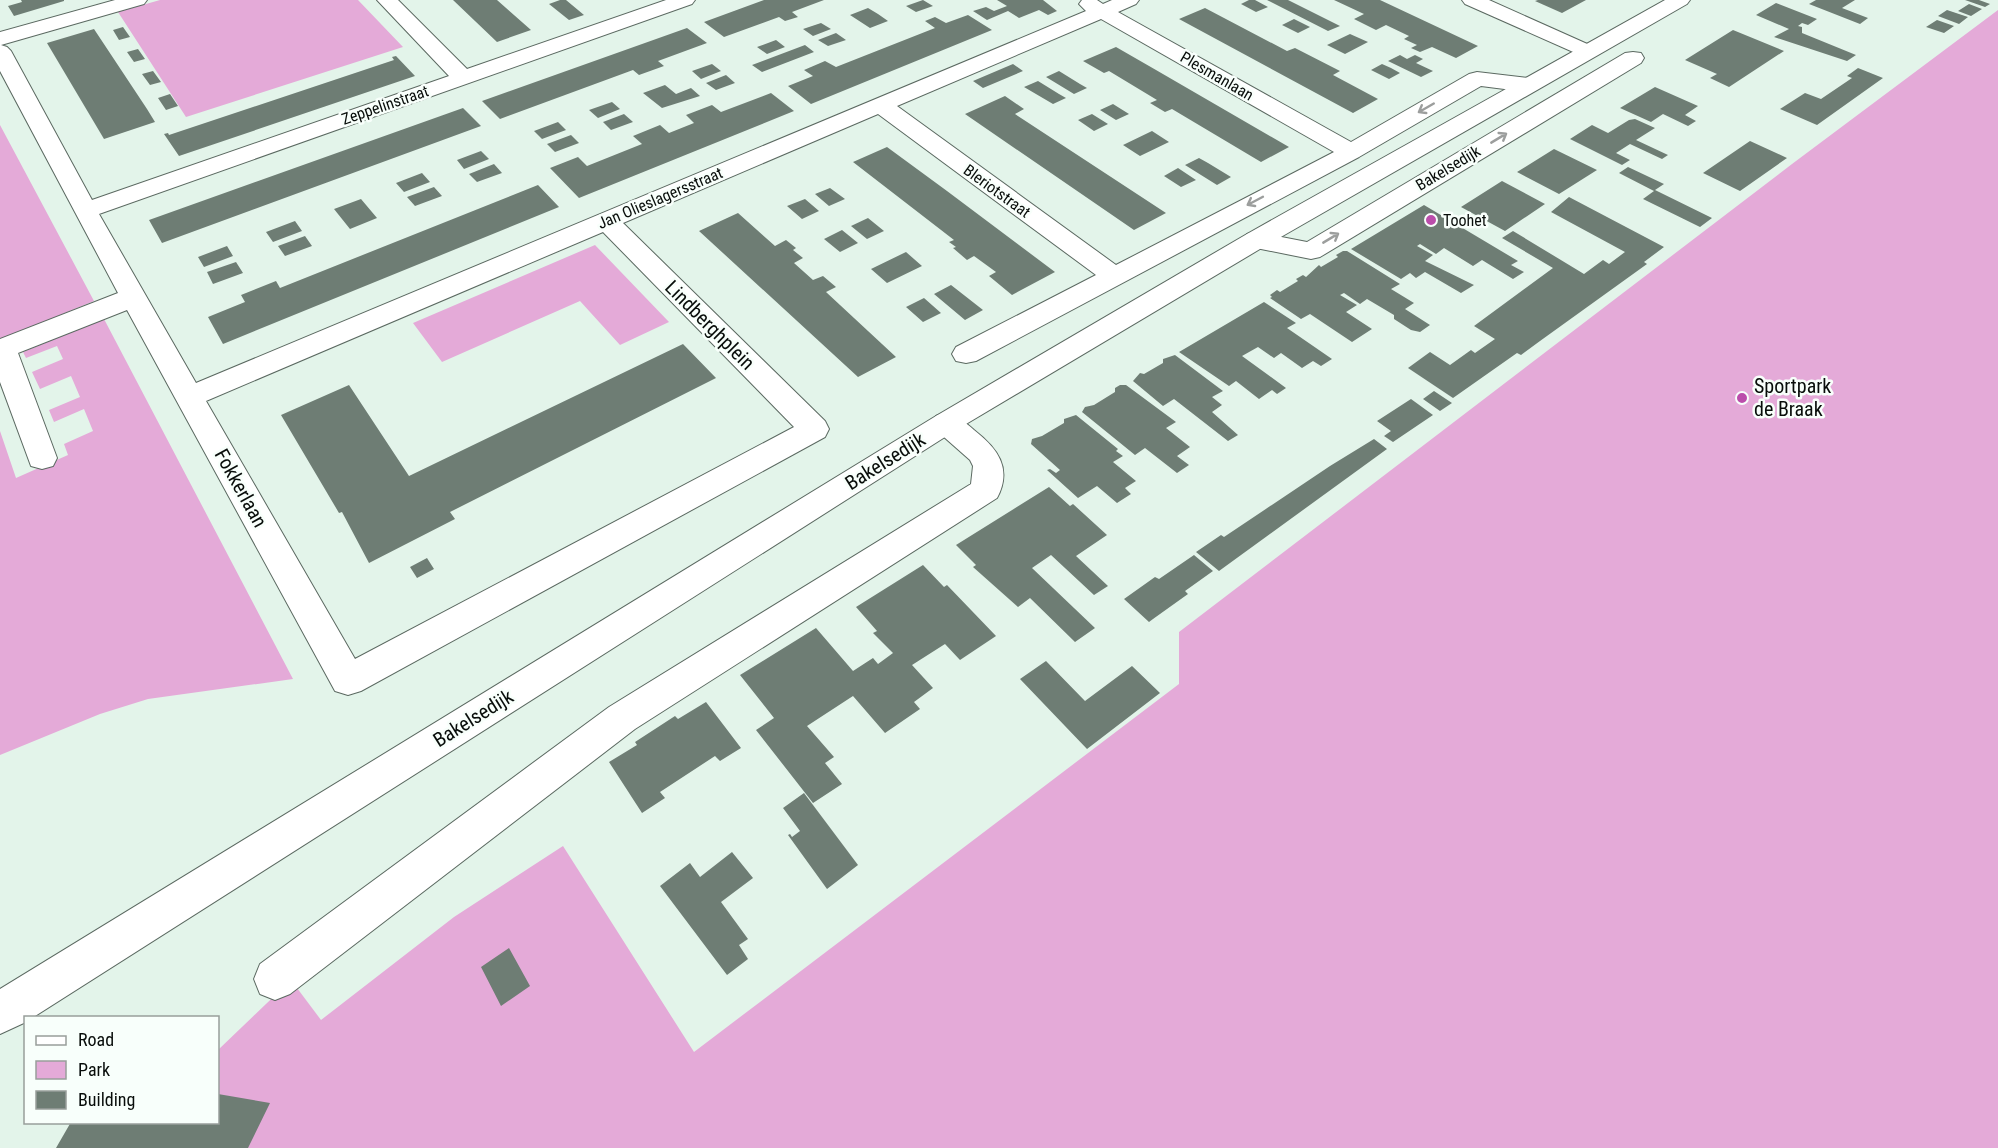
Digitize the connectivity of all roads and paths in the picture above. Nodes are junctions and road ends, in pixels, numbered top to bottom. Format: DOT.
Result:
graph roads {
  1 [pos="137,0"];
  2 [pos="387,0"];
  3 [pos="685,0"];
  4 [pos="1129,0"];
  5 [pos="1472,0"];
  6 [pos="1680,0"];
  7 [pos="1093,6"];
  8 [pos="0,39"];
  9 [pos="0,51"];
  10 [pos="1587,51"];
  11 [pos="1634,58"];
  12 [pos="463,77"];
  13 [pos="1528,85"];
  14 [pos="880,105"];
  15 [pos="1351,152"];
  16 [pos="1284,186"];
  17 [pos="85,211"];
  18 [pos="1306,212"];
  19 [pos="606,221"];
  20 [pos="1256,240"];
  21 [pos="1114,276"];
  22 [pos="134,297"];
  23 [pos="966,354"];
  24 [pos="190,396"];
  25 [pos="946,423"];
  26 [pos="42,458"];
  27 [pos="348,680"];
  28 [pos="275,980"];
  29 [pos="0,1012"];
  1 -- 8 [label="street"];
  2 -- 12 [label="street"];
  3 -- 12 [label="street, Zeppelinstraat"];
  4 -- 7 [label="street, Jan Olieslagersstraat"];
  5 -- 10 [label="street"];
  6 -- 10 [label="street, Bakelsedijk"];
  7 -- 14 [label="street, Jan Olieslagersstraat"];
  7 -- 15 [label="street, Plesmanlaan"];
  9 -- 17 [label="street, Fokkerlaan"];
  10 -- 13 [label="street, Bakelsedijk"];
  20 -- 11 [label="street, Bakelsedijk, one-way"];
  12 -- 17 [label="street, Zeppelinstraat"];
  13 -- 15 [label="street, one-way"];
  13 -- 18 [label="street, Bakelsedijk"];
  14 -- 19 [label="street, Jan Olieslagersstraat"];
  14 -- 21 [label="street, Bleriotstraat"];
  15 -- 16 [label="street"];
  16 -- 18 [label="street"];
  16 -- 21 [label="street, one-way"];
  17 -- 22 [label="street, Fokkerlaan"];
  18 -- 20 [label="street, Bakelsedijk"];
  19 -- 24 [label="street, Jan Olieslagersstraat"];
  19 -- 27 [label="street, Lindberghplein"];
  20 -- 25 [label="street, Bakelsedijk"];
  21 -- 23 [label="street"];
  22 -- 24 [label="street, Fokkerlaan"];
  22 -- 26 [label="street"];
  24 -- 27 [label="street, Fokkerlaan"];
  25 -- 28 [label="street, Bakelsedijk"];
  25 -- 29 [label="street, Bakelsedijk"];
}
